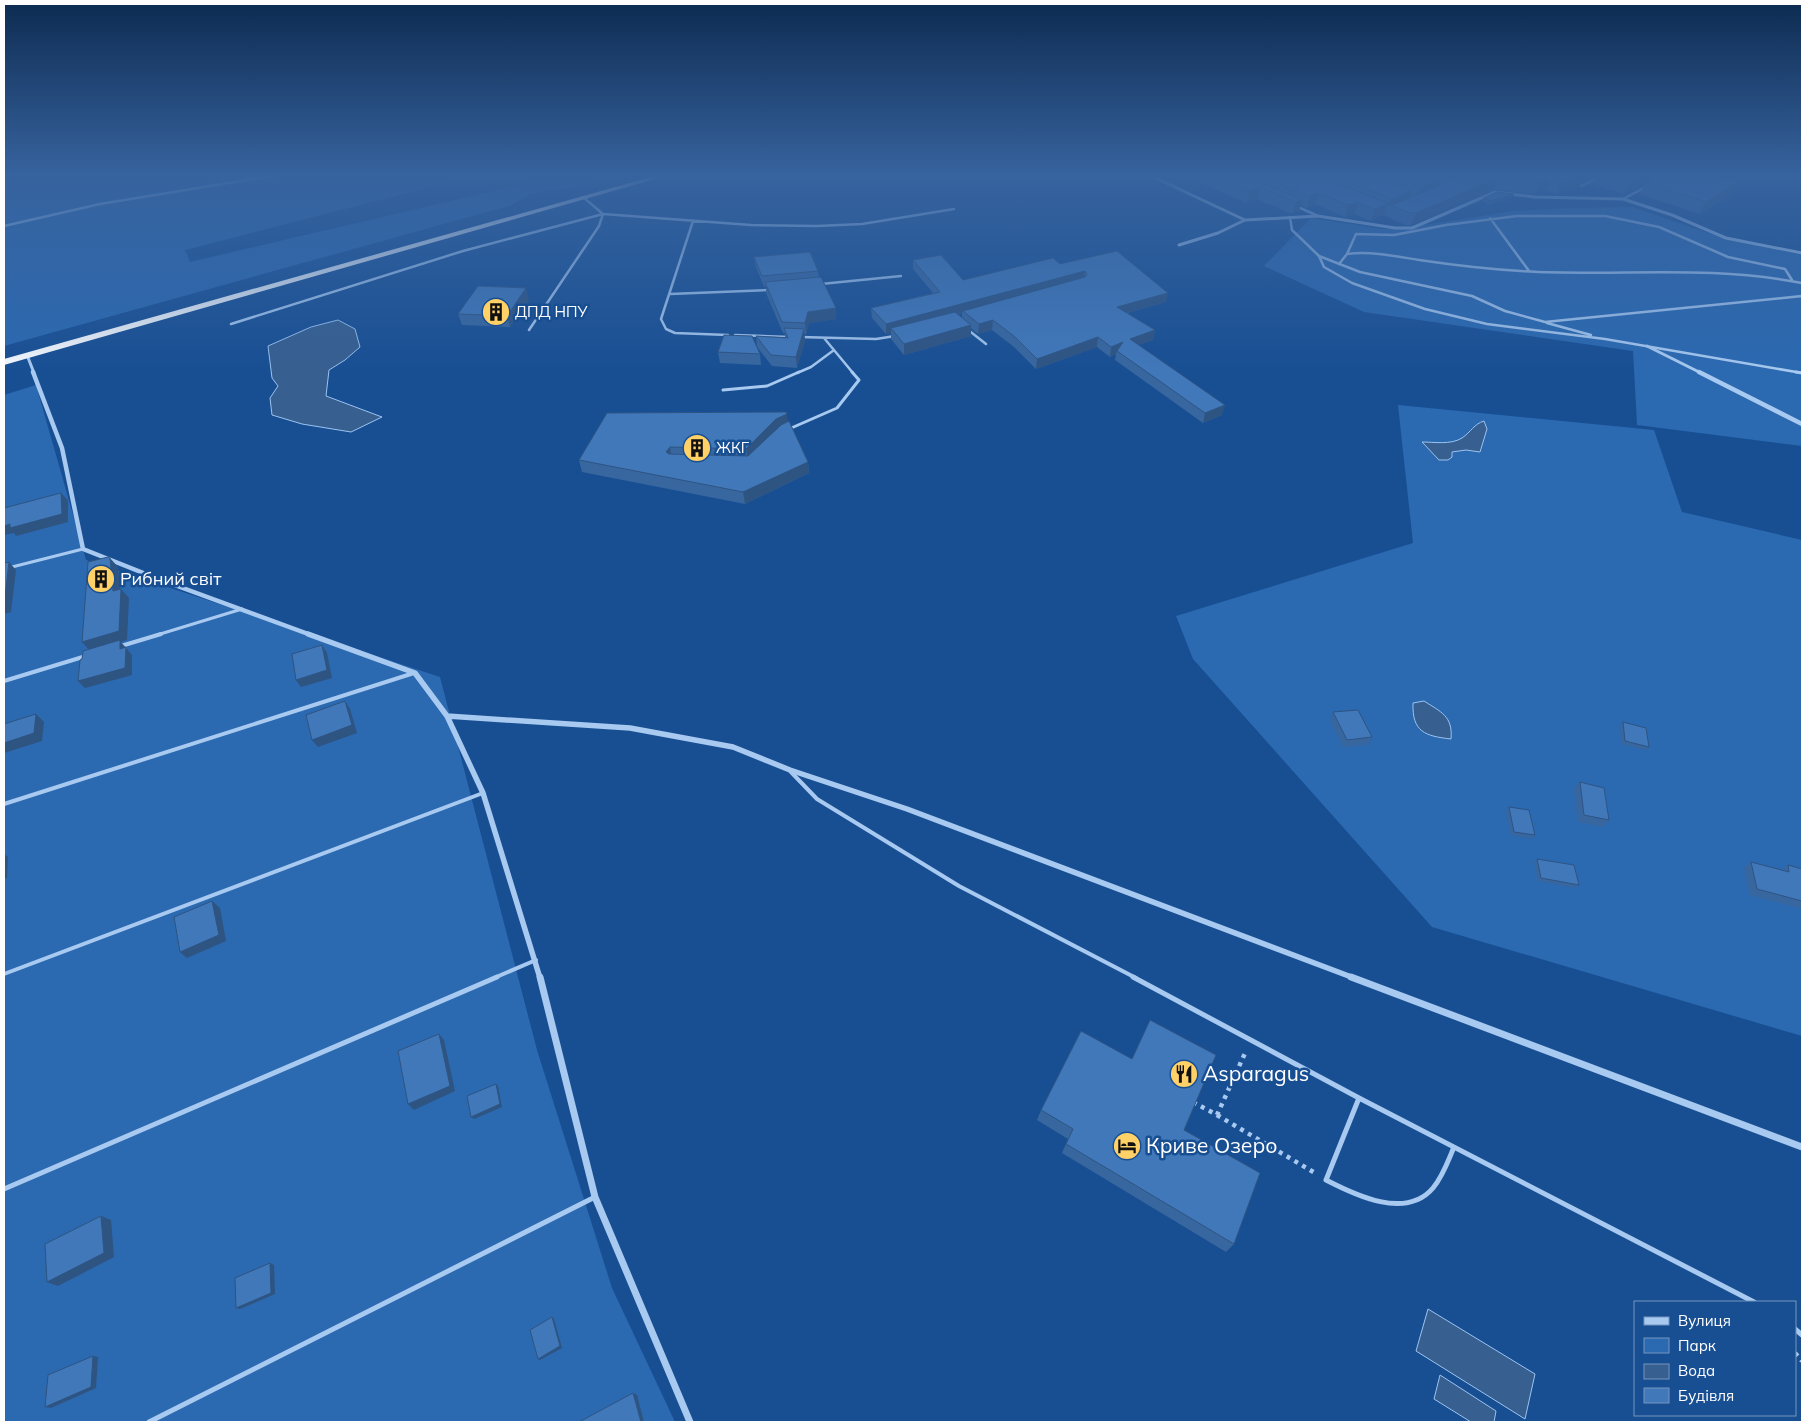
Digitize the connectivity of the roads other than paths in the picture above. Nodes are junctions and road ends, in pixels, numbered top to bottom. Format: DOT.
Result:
graph roads {
  1 [pos="436,240"];
  2 [pos="506,240"];
  3 [pos="590,240"];
  4 [pos="688,240"];
  5 [pos="1197,240"];
  6 [pos="1302,240"];
  7 [pos="1354,240"];
  8 [pos="1506,240"];
  9 [pos="1688,240"];
  10 [pos="1734,240"];
  11 [pos="1179,245"];
  12 [pos="1802,253"];
  13 [pos="1347,254"];
  14 [pos="1319,256"];
  15 [pos="1339,264"];
  16 [pos="1530,272"];
  17 [pos="901,276"];
  18 [pos="1792,280"];
  19 [pos="1802,282"];
  20 [pos="818,285"];
  21 [pos="772,289"];
  22 [pos="670,294"];
  23 [pos="1802,296"];
  24 [pos="1545,322"];
  25 [pos="230,324"];
  26 [pos="963,326"];
  27 [pos="529,330"];
  28 [pos="902,334"];
  29 [pos="824,338"];
  30 [pos="1605,339"];
  31 [pos="986,344"];
  32 [pos="1646,346"];
  33 [pos="834,350"];
  34 [pos="27,355"];
  35 [pos="4,362"];
  36 [pos="1802,373"];
  37 [pos="724,390"];
  38 [pos="1802,424"];
  39 [pos="788,430"];
  40 [pos="83,549"];
  41 [pos="4,569"];
  42 [pos="244,609"];
  43 [pos="114,648"];
  44 [pos="87,656"];
  45 [pos="415,673"];
  46 [pos="4,681"];
  47 [pos="447,716"];
  48 [pos="790,770"];
  49 [pos="483,793"];
  50 [pos="4,804"];
  51 [pos="536,960"];
  52 [pos="4,974"];
  53 [pos="1359,1098"];
  54 [pos="1802,1147"];
  55 [pos="1454,1148"];
  56 [pos="4,1189"];
  57 [pos="595,1197"];
  58 [pos="1752,1301"];
  59 [pos="149,1422"];
  60 [pos="690,1422"];
  1 -- 34 [label="highway"];
  2 -- 25 [label="lane"];
  3 -- 27 [label="lane"];
  4 -- 22 [label="lane"];
  5 -- 11 [label="street"];
  6 -- 14 [label="lane"];
  7 -- 13 [label="lane"];
  8 -- 16 [label="lane"];
  9 -- 18 [label="lane"];
  10 -- 12 [label="street"];
  13 -- 15 [label="lane"];
  13 -- 16 [label="lane"];
  14 -- 15 [label="lane"];
  14 -- 30 [label="lane"];
  15 -- 24 [label="lane"];
  16 -- 18 [label="lane"];
  17 -- 20 [label="lane"];
  18 -- 19 [label="lane"];
  21 -- 22 [label="lane"];
  22 -- 29 [label="lane"];
  23 -- 24 [label="lane"];
  24 -- 30 [label="lane"];
  26 -- 31 [label="lane"];
  28 -- 29 [label="lane"];
  29 -- 33 [label="lane"];
  30 -- 32 [label="lane"];
  32 -- 36 [label="lane"];
  32 -- 38 [label="street"];
  33 -- 37 [label="lane"];
  33 -- 39 [label="lane"];
  34 -- 35 [label="highway"];
  34 -- 40 [label="street"];
  40 -- 41 [label="lane"];
  40 -- 42 [label="street"];
  42 -- 43 [label="lane"];
  42 -- 45 [label="street"];
  44 -- 46 [label="lane"];
  45 -- 47 [label="street"];
  45 -- 50 [label="lane"];
  47 -- 48 [label="street"];
  47 -- 49 [label="street"];
  48 -- 53 [label="lane"];
  48 -- 54 [label="street"];
  49 -- 51 [label="street"];
  49 -- 52 [label="lane"];
  51 -- 56 [label="lane"];
  51 -- 57 [label="street"];
  53 -- 55 [label="lane"];
  53 -- 55 [label="lane"];
  55 -- 58 [label="lane"];
  57 -- 59 [label="lane"];
  57 -- 60 [label="street"];
}
